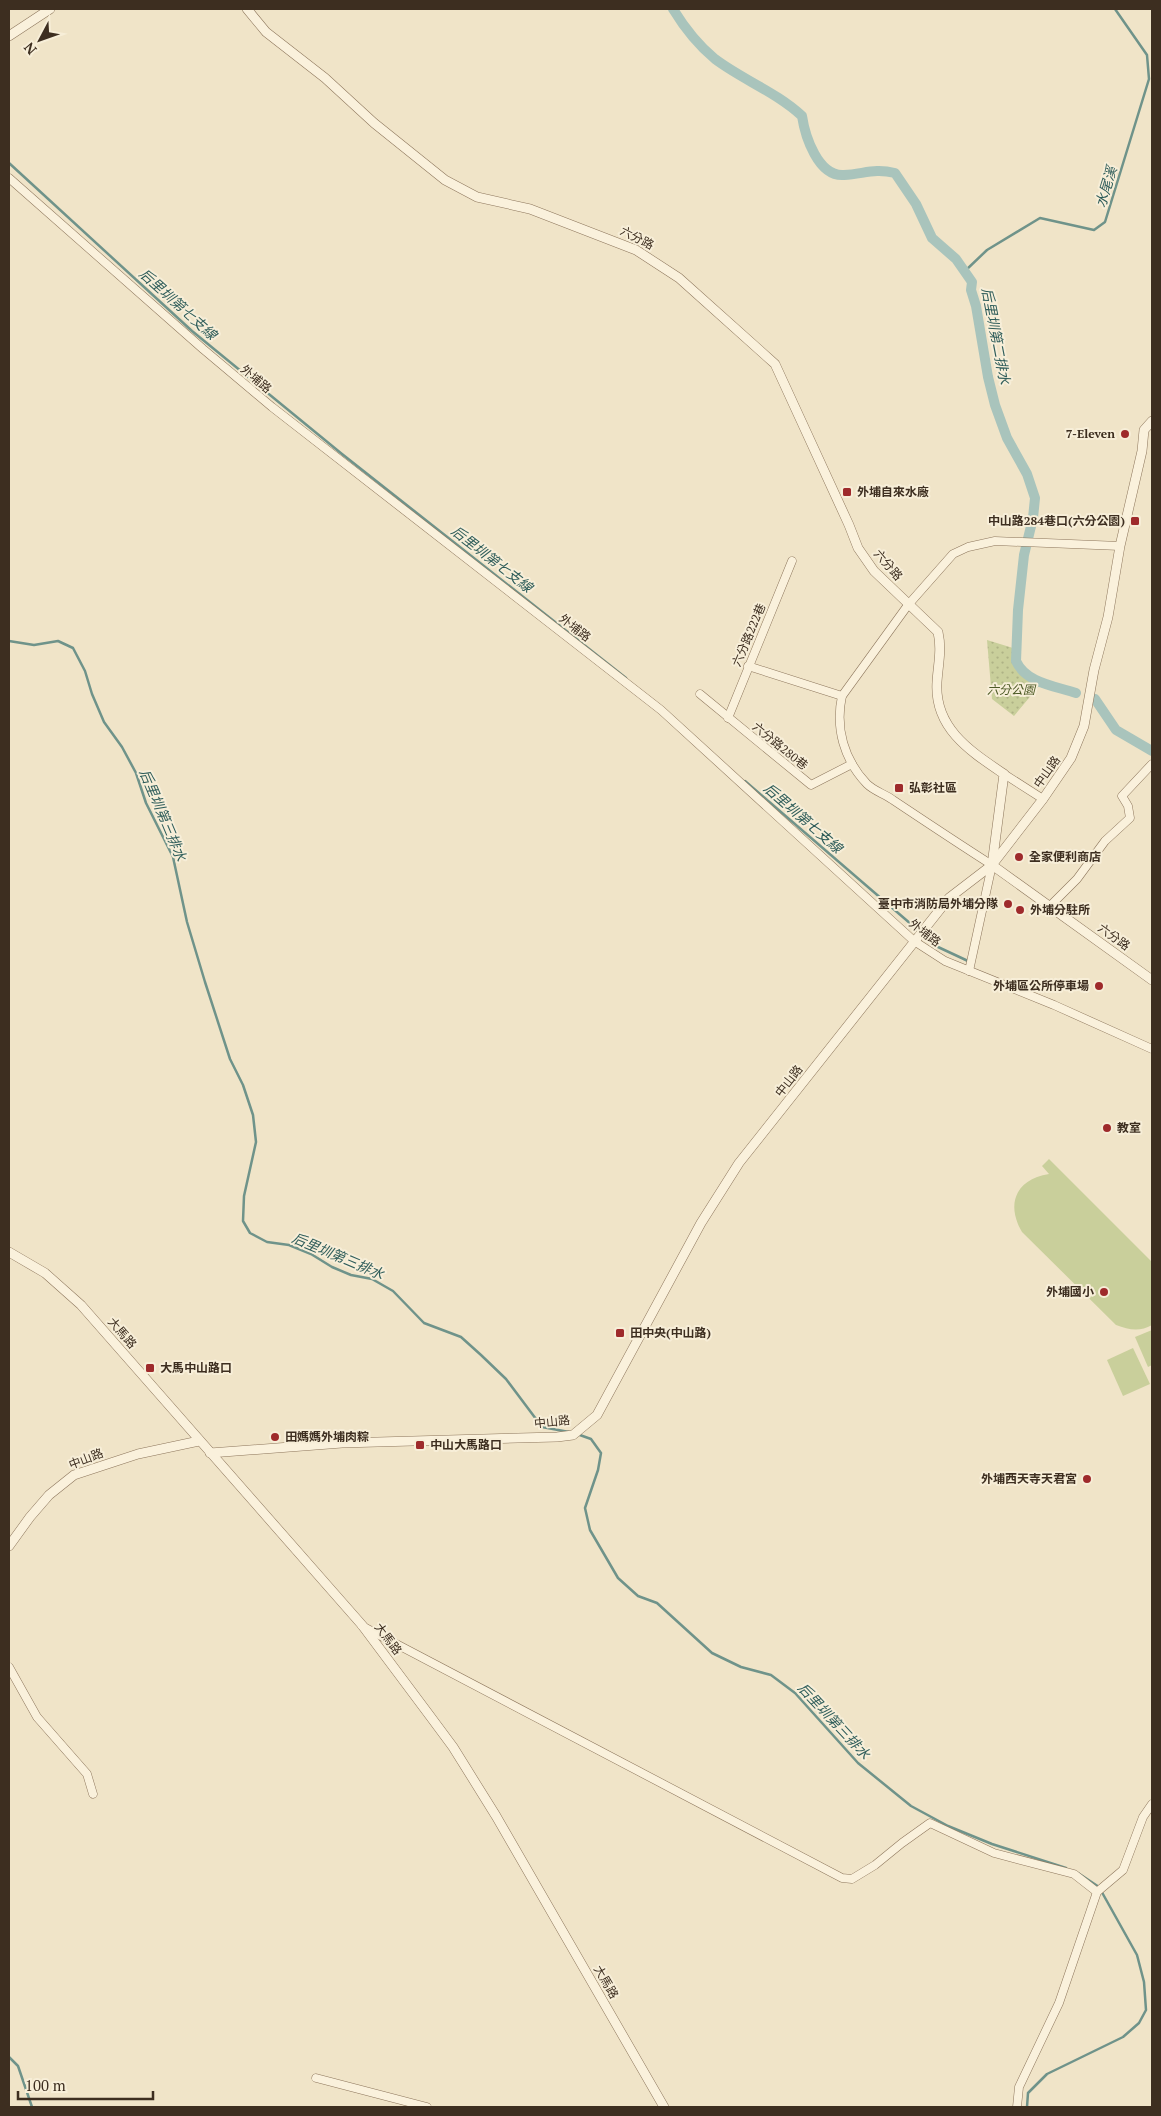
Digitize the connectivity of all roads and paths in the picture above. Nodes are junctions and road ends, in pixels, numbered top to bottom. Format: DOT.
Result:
graph roads {
  1 [pos="50,9"];
  2 [pos="247,9"];
  3 [pos="9,36"];
  4 [pos="9,178"];
  5 [pos="1152,421"];
  6 [pos="1120,546"];
  7 [pos="792,561"];
  8 [pos="908,604"];
  9 [pos="748,666"];
  10 [pos="700,694"];
  11 [pos="842,696"];
  12 [pos="728,718"];
  13 [pos="852,764"];
  14 [pos="1152,764"];
  15 [pos="1004,774"];
  16 [pos="1043,799"];
  17 [pos="992,865"];
  18 [pos="1050,906"];
  19 [pos="914,941"];
  20 [pos="969,971"];
  21 [pos="1152,980"];
  22 [pos="1152,1049"];
  23 [pos="9,1252"];
  24 [pos="199,1441"];
  25 [pos="210,1453"];
  26 [pos="9,1546"];
  27 [pos="362,1626"];
  28 [pos="9,1667"];
  29 [pos="93,1794"];
  30 [pos="1152,1804"];
  31 [pos="1096,1892"];
  32 [pos="316,2078"];
  33 [pos="427,2107"];
  34 [pos="664,2107"];
  35 [pos="1018,2107"];
  1 -- 3 [label="street"];
  2 -- 8 [label="street, 六分路"];
  4 -- 19 [label="street, 外埔路"];
  5 -- 6 [label="street, 中山路"];
  6 -- 8 [label="street"];
  6 -- 16 [label="street, 中山路"];
  7 -- 9 [label="street, 六分路222巷"];
  8 -- 11 [label="street"];
  8 -- 15 [label="street, 六分路"];
  9 -- 11 [label="street"];
  9 -- 12 [label="street, 六分路222巷"];
  10 -- 12 [label="street, 六分路280巷"];
  11 -- 13 [label="street"];
  12 -- 13 [label="street, 六分路280巷"];
  13 -- 17 [label="street"];
  14 -- 18 [label="street"];
  15 -- 16 [label="street"];
  15 -- 17 [label="street"];
  16 -- 17 [label="street, 中山路"];
  17 -- 18 [label="street, 六分路"];
  17 -- 19 [label="street, 中山路"];
  17 -- 20 [label="street"];
  18 -- 21 [label="street, 六分路"];
  19 -- 20 [label="street, 外埔路"];
  19 -- 25 [label="street, 中山路"];
  20 -- 22 [label="street, 外埔路"];
  23 -- 24 [label="street, 大馬路"];
  24 -- 25 [label="street, 大馬路"];
  24 -- 26 [label="street, 中山路"];
  25 -- 27 [label="street, 大馬路"];
  27 -- 31 [label="street"];
  27 -- 34 [label="street, 大馬路"];
  28 -- 29 [label="street"];
  30 -- 31 [label="street"];
  31 -- 35 [label="street"];
  32 -- 33 [label="street"];
}
